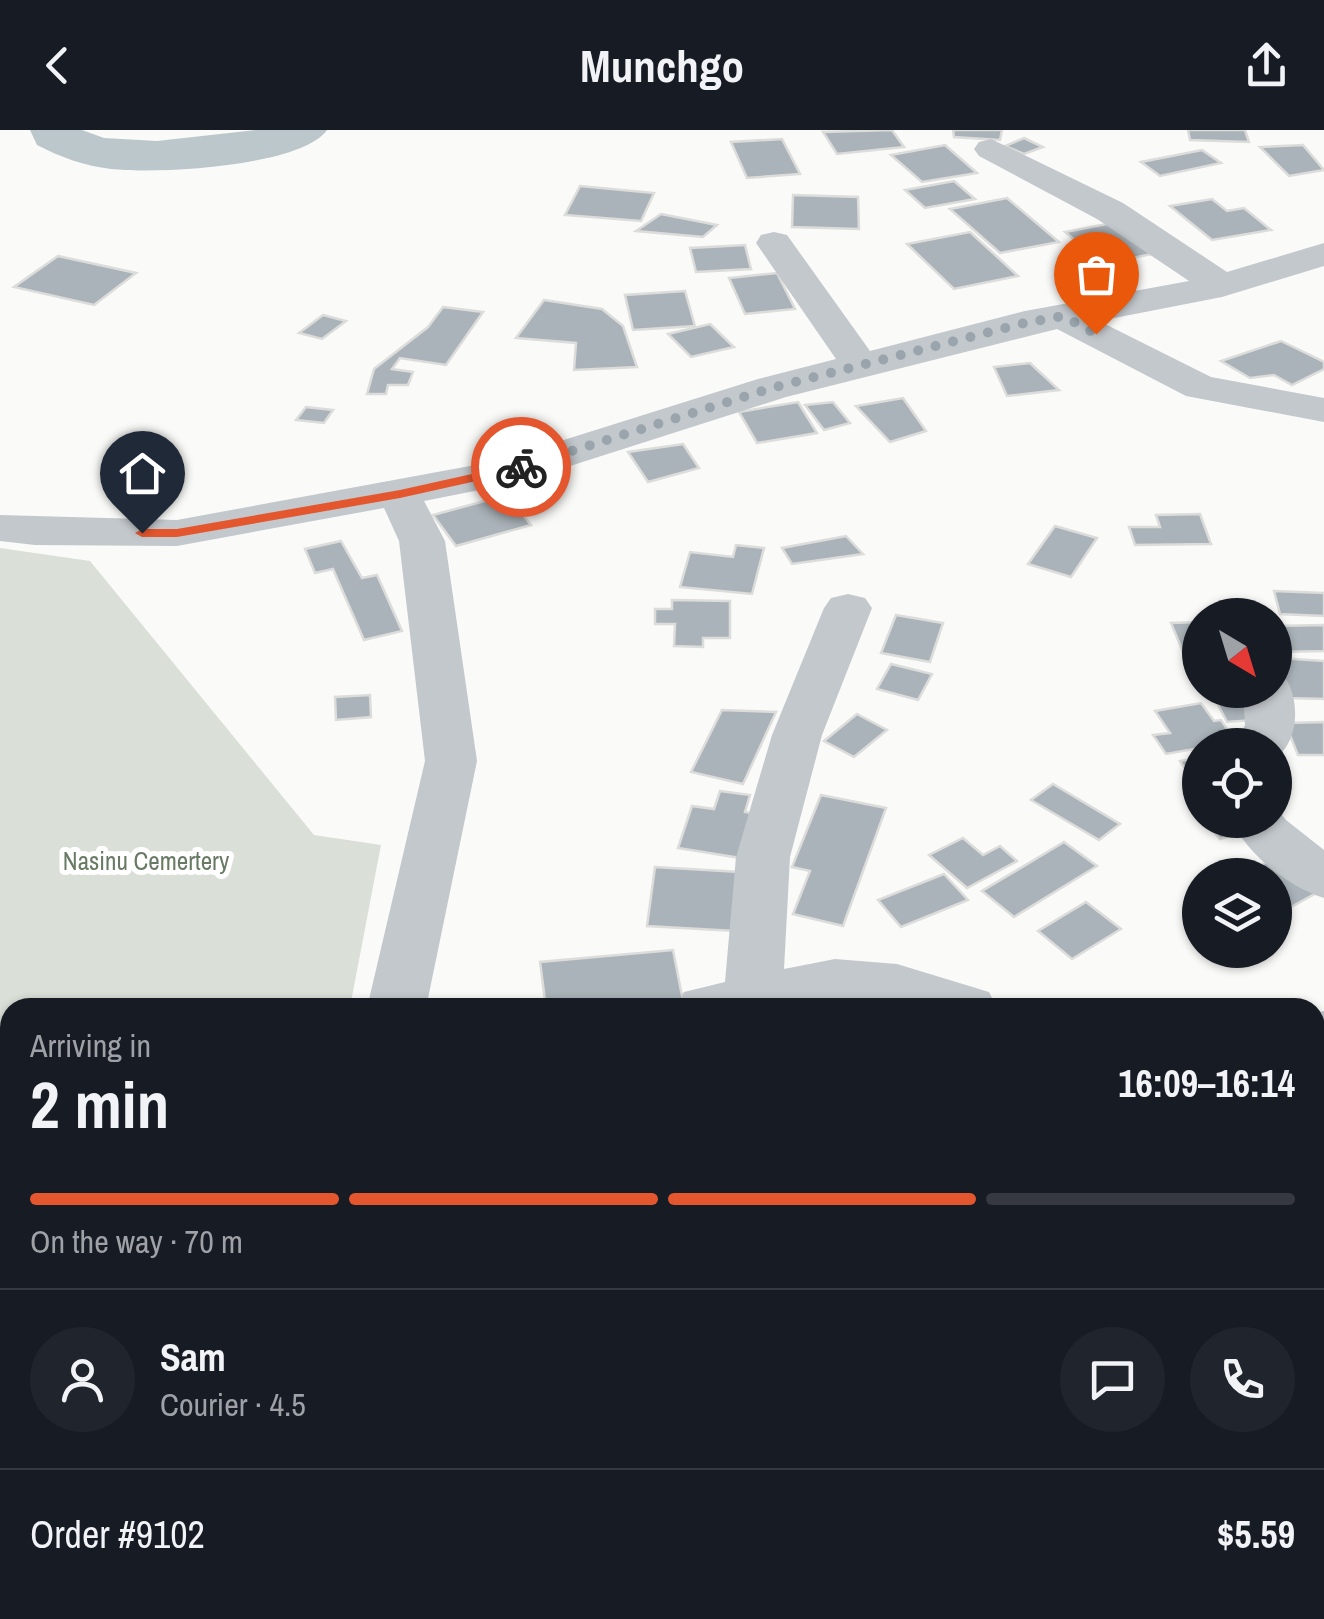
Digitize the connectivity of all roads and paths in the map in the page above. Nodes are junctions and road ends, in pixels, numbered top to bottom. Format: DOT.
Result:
graph roads {
  1 [pos="991,149"];
  2 [pos="774,243"];
  3 [pos="1324,254"];
  4 [pos="1222,286"];
  5 [pos="1063,316"];
  6 [pos="860,365"];
  7 [pos="1324,410"];
  8 [pos="400,494"];
  9 [pos="0,528"];
  10 [pos="848,608"];
  11 [pos="1273,838"];
  12 [pos="1324,879"];
  13 [pos="398,998"];
  14 [pos="730,998"];
  15 [pos="748,998"];
  16 [pos="936,998"];
  1 -- 4 [label="street"];
  2 -- 6 [label="street"];
  3 -- 4 [label="street"];
  4 -- 5 [label="street"];
  5 -- 6 [label="street"];
  5 -- 7 [label="street"];
  6 -- 8 [label="street"];
  8 -- 9 [label="street"];
  8 -- 13 [label="street"];
  10 -- 14 [label="street"];
  11 -- 12 [label="street"];
  15 -- 16 [label="street"];
}
